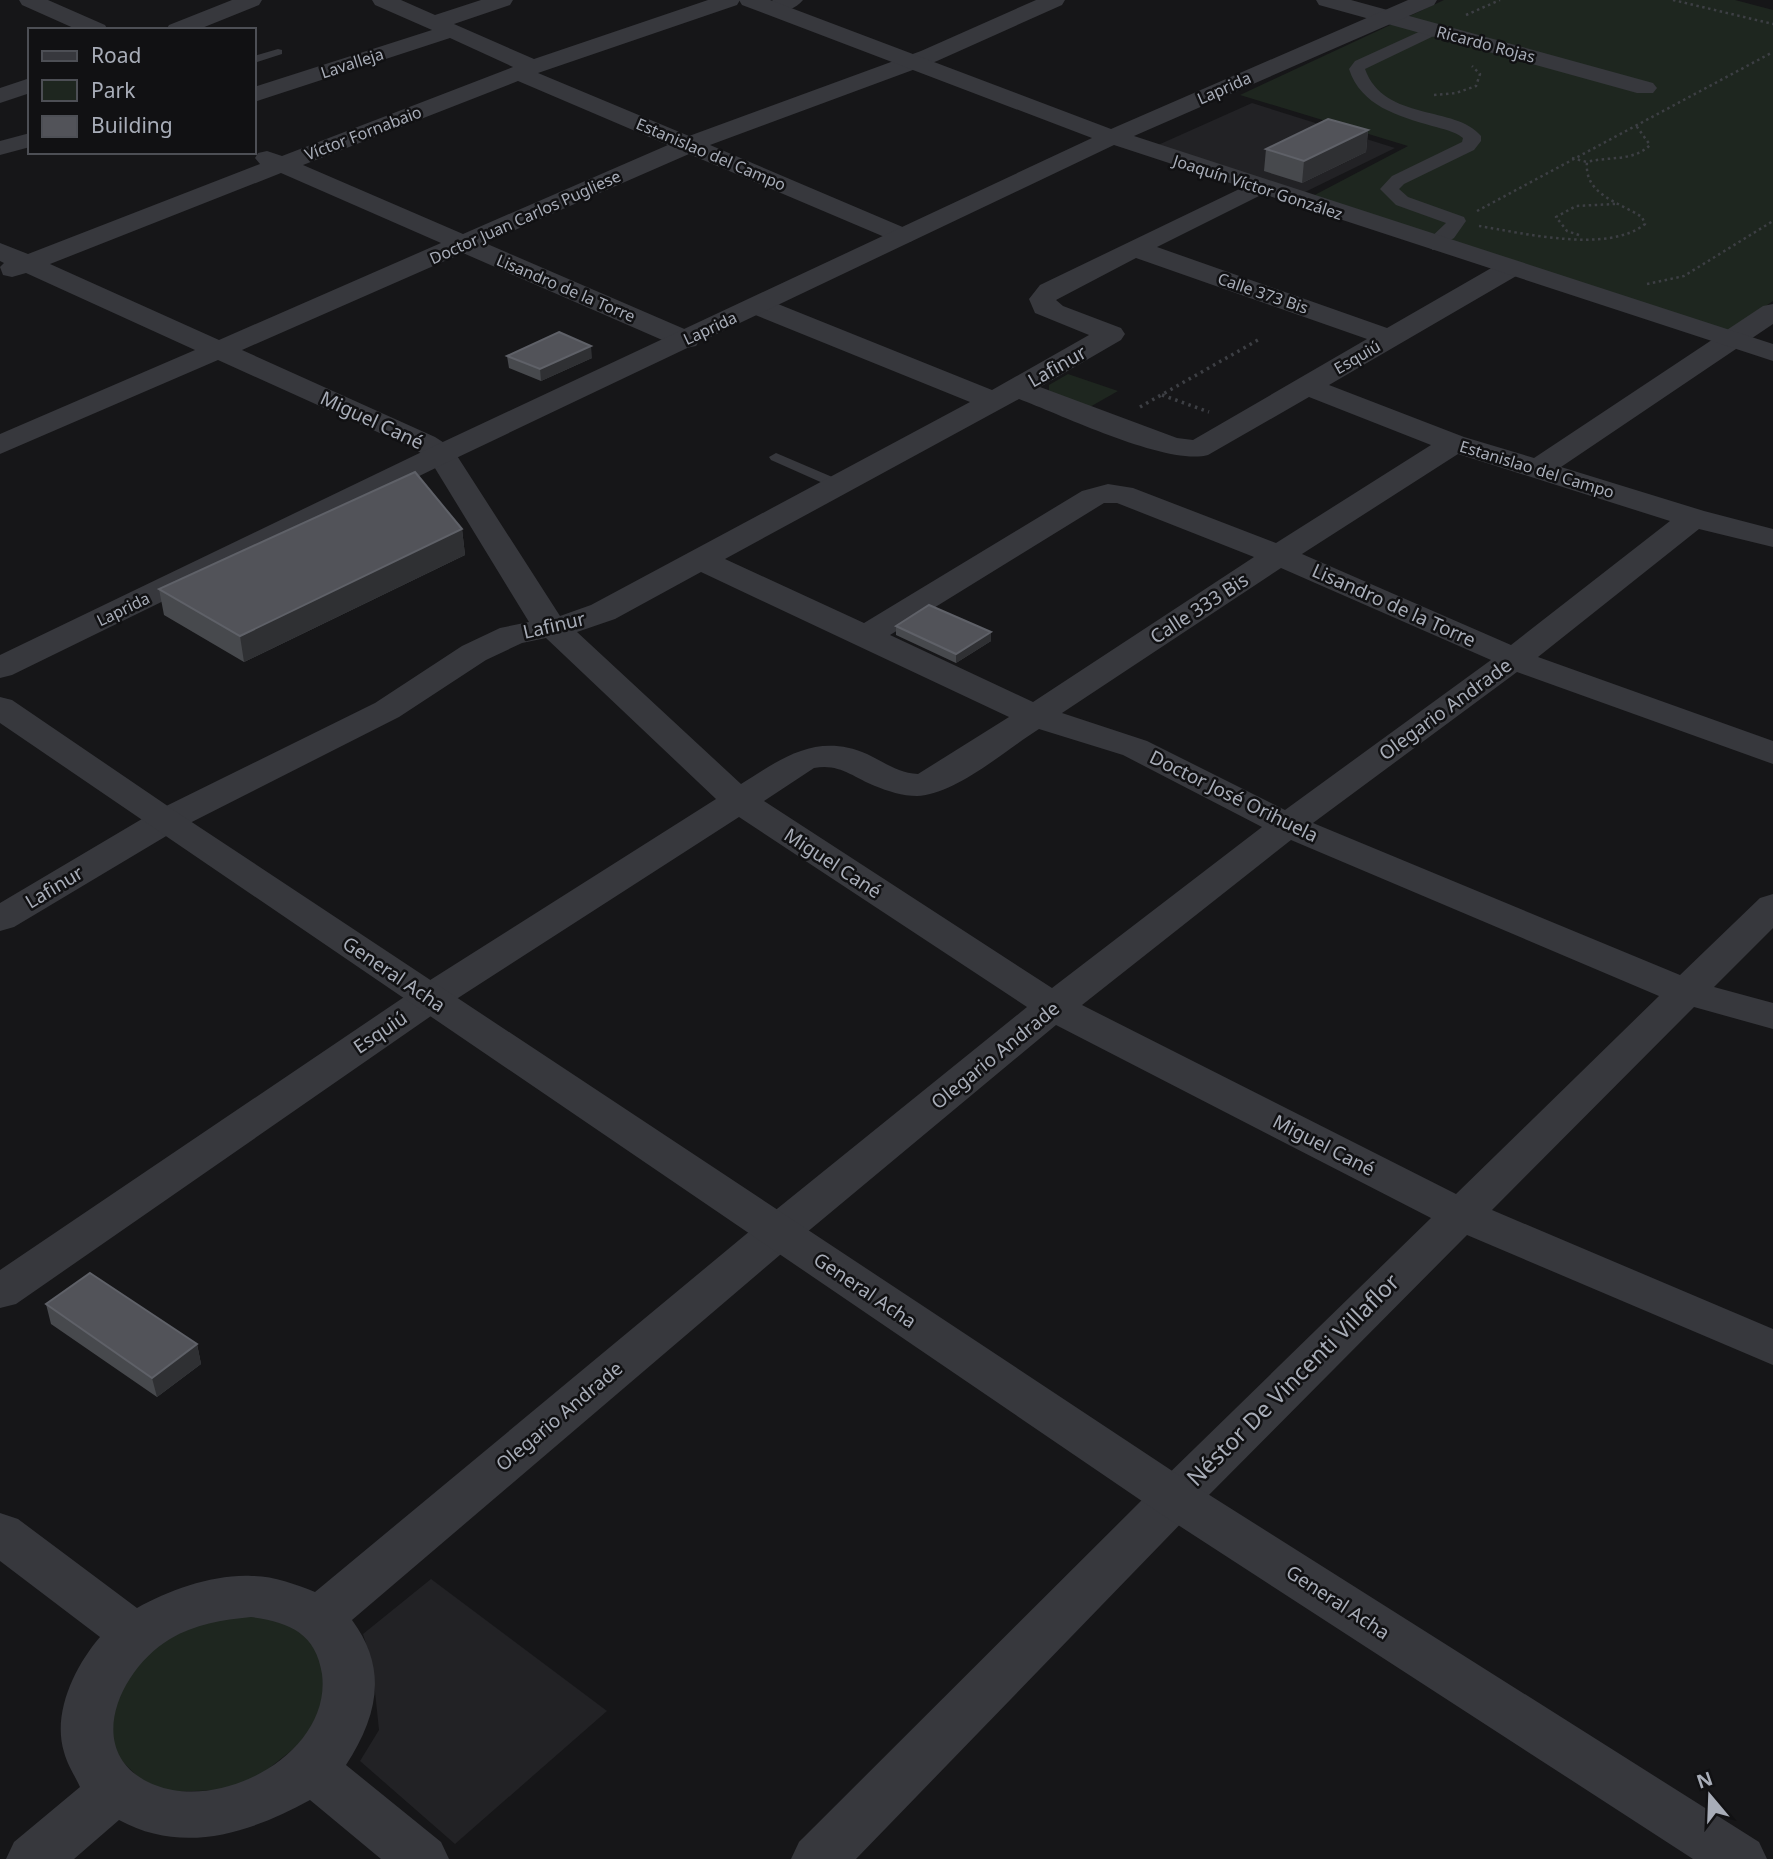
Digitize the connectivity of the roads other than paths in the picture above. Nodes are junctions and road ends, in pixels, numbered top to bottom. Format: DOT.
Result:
graph roads {
  1 [pos="30,0"];
  2 [pos="251,0"];
  3 [pos="383,0"];
  4 [pos="502,0"];
  5 [pos="729,0"];
  6 [pos="1054,0"];
  7 [pos="1327,0"];
  8 [pos="1426,0"];
  9 [pos="771,3"];
  10 [pos="1387,17"];
  11 [pos="442,27"];
  12 [pos="93,28"];
  13 [pos="182,28"];
  14 [pos="1434,30"];
  15 [pos="278,52"];
  16 [pos="256,60"];
  17 [pos="912,62"];
  18 [pos="526,70"];
  19 [pos="28,86"];
  20 [pos="1645,88"];
  21 [pos="256,93"];
  22 [pos="0,96"];
  23 [pos="1112,137"];
  24 [pos="28,141"];
  25 [pos="691,144"];
  26 [pos="0,148"];
  27 [pos="256,153"];
  28 [pos="281,164"];
  29 [pos="1258,187"];
  30 [pos="903,236"];
  31 [pos="465,244"];
  32 [pos="1433,244"];
  33 [pos="1136,249"];
  34 [pos="0,251"];
  35 [pos="26,263"];
  36 [pos="1509,269"];
  37 [pos="0,274"];
  38 [pos="758,306"];
  39 [pos="1773,312"];
  40 [pos="1390,338"];
  41 [pos="686,340"];
  42 [pos="1732,340"];
  43 [pos="219,351"];
  44 [pos="1773,353"];
  45 [pos="1306,386"];
  46 [pos="1005,395"];
  47 [pos="1454,443"];
  48 [pos="0,445"];
  49 [pos="441,454"];
  50 [pos="776,457"];
  51 [pos="1538,469"];
  52 [pos="839,485"];
  53 [pos="1693,518"];
  54 [pos="1773,538"];
  55 [pos="1279,555"];
  56 [pos="702,560"];
  57 [pos="551,627"];
  58 [pos="866,636"];
  59 [pos="1514,659"];
  60 [pos="0,668"];
  61 [pos="0,708"];
  62 [pos="1034,716"];
  63 [pos="1773,753"];
  64 [pos="803,760"];
  65 [pos="738,800"];
  66 [pos="165,821"];
  67 [pos="1287,825"];
  68 [pos="1773,906"];
  69 [pos="0,919"];
  70 [pos="1686,992"];
  71 [pos="430,998"];
  72 [pos="1054,1007"];
  73 [pos="1773,1016"];
  74 [pos="1459,1214"];
  75 [pos="778,1232"];
  76 [pos="0,1292"];
  77 [pos="1773,1348"];
  78 [pos="1175,1498"];
  79 [pos="0,1533"];
  80 [pos="319,1618"];
  81 [pos="136,1634"];
  82 [pos="310,1770"];
  83 [pos="115,1790"];
  84 [pos="34,1859"];
  85 [pos="421,1859"];
  86 [pos="819,1859"];
  87 [pos="1739,1859"];
  1 -- 12 [label="street"];
  2 -- 13 [label="street"];
  3 -- 11 [label="street, Estanislao del Campo"];
  4 -- 11 [label="street, Lavalleja"];
  5 -- 18 [label="street, Víctor Fornabaio"];
  6 -- 17 [label="street, Doctor Juan Carlos Pugliese"];
  7 -- 10 [label="street, Ricardo Rojas"];
  8 -- 10 [label="street, Laprida"];
  9 -- 17 [label="street, Joaquín Víctor González"];
  10 -- 14 [label="street, Ricardo Rojas"];
  10 -- 23 [label="street, Laprida"];
  11 -- 18 [label="street, Estanislao del Campo"];
  11 -- 21 [label="street, Lavalleja"];
  14 -- 20 [label="street, Ricardo Rojas"];
  14 -- 32 [label="street"];
  15 -- 16 [label="lane"];
  17 -- 23 [label="street, Joaquín Víctor González"];
  17 -- 25 [label="street, Doctor Juan Carlos Pugliese"];
  18 -- 25 [label="street, Estanislao del Campo"];
  18 -- 28 [label="street, Víctor Fornabaio"];
  19 -- 22 [label="street"];
  23 -- 29 [label="street, Joaquín Víctor González"];
  23 -- 30 [label="street, Laprida"];
  24 -- 26 [label="street"];
  25 -- 30 [label="street, Estanislao del Campo"];
  25 -- 31 [label="street, Doctor Juan Carlos Pugliese"];
  27 -- 28 [label="street, Lisandro de la Torre"];
  28 -- 31 [label="street, Lisandro de la Torre"];
  28 -- 35 [label="street, Víctor Fornabaio"];
  29 -- 32 [label="street, Joaquín Víctor González"];
  29 -- 33 [label="street"];
  30 -- 38 [label="street, Laprida"];
  31 -- 41 [label="street, Lisandro de la Torre"];
  31 -- 43 [label="street, Doctor Juan Carlos Pugliese"];
  32 -- 36 [label="street, Joaquín Víctor González"];
  33 -- 40 [label="street, Calle 373 Bis"];
  33 -- 46 [label="street, Lafinur"];
  34 -- 35 [label="street, Miguel Cané"];
  35 -- 37 [label="street, Víctor Fornabaio"];
  35 -- 43 [label="street, Miguel Cané"];
  36 -- 40 [label="street, Esquiú"];
  36 -- 42 [label="street, Joaquín Víctor González"];
  38 -- 41 [label="street, Laprida"];
  38 -- 46 [label="street"];
  39 -- 42 [label="street"];
  40 -- 45 [label="street, Esquiú"];
  41 -- 49 [label="street, Laprida"];
  42 -- 44 [label="street, Joaquín Víctor González"];
  42 -- 51 [label="street"];
  43 -- 48 [label="street, Doctor Juan Carlos Pugliese"];
  43 -- 49 [label="street, Miguel Cané"];
  45 -- 46 [label="street, Esquiú"];
  45 -- 47 [label="street, Estanislao del Campo"];
  46 -- 52 [label="street, Lafinur"];
  47 -- 51 [label="street, Estanislao del Campo"];
  47 -- 55 [label="street, Calle 333 Bis"];
  49 -- 57 [label="street, Miguel Cané"];
  49 -- 60 [label="street, Laprida"];
  50 -- 52 [label="lane"];
  51 -- 53 [label="street, Estanislao del Campo"];
  52 -- 56 [label="street, Lafinur"];
  53 -- 54 [label="street, Estanislao del Campo"];
  53 -- 59 [label="street, Olegario Andrade"];
  55 -- 58 [label="street, Lisandro de la Torre"];
  55 -- 59 [label="street, Lisandro de la Torre"];
  55 -- 62 [label="street, Calle 333 Bis"];
  56 -- 57 [label="street, Lafinur"];
  56 -- 58 [label="street, Doctor José Orihuela"];
  57 -- 65 [label="street, Miguel Cané"];
  57 -- 66 [label="street, Lafinur"];
  58 -- 62 [label="street, Doctor José Orihuela"];
  59 -- 63 [label="street, Lisandro de la Torre"];
  59 -- 67 [label="street, Olegario Andrade"];
  61 -- 66 [label="street, General Acha"];
  62 -- 64 [label="street, Calle 333 Bis"];
  62 -- 67 [label="street, Doctor José Orihuela"];
  64 -- 65 [label="street, Esquiú"];
  65 -- 71 [label="street, Esquiú"];
  65 -- 72 [label="street, Miguel Cané"];
  66 -- 69 [label="street, Lafinur"];
  66 -- 71 [label="street, General Acha"];
  67 -- 70 [label="street, Doctor José Orihuela"];
  67 -- 72 [label="street, Olegario Andrade"];
  68 -- 70 [label="street, Néstor De Vincenti Villaflor"];
  70 -- 73 [label="street, Doctor José Orihuela"];
  70 -- 74 [label="street, Néstor De Vincenti Villaflor"];
  71 -- 75 [label="street, General Acha"];
  71 -- 76 [label="street, Esquiú"];
  72 -- 74 [label="street, Miguel Cané"];
  72 -- 75 [label="street, Olegario Andrade"];
  74 -- 77 [label="street, Miguel Cané"];
  74 -- 78 [label="street, Néstor De Vincenti Villaflor"];
  75 -- 78 [label="street, General Acha"];
  75 -- 80 [label="street, Olegario Andrade"];
  78 -- 86 [label="street, Néstor De Vincenti Villaflor"];
  78 -- 87 [label="street, General Acha"];
  79 -- 81 [label="street"];
  80 -- 81 [label="street"];
  80 -- 82 [label="street"];
  81 -- 83 [label="street"];
  82 -- 83 [label="street"];
  82 -- 85 [label="street"];
  83 -- 84 [label="street"];
}
